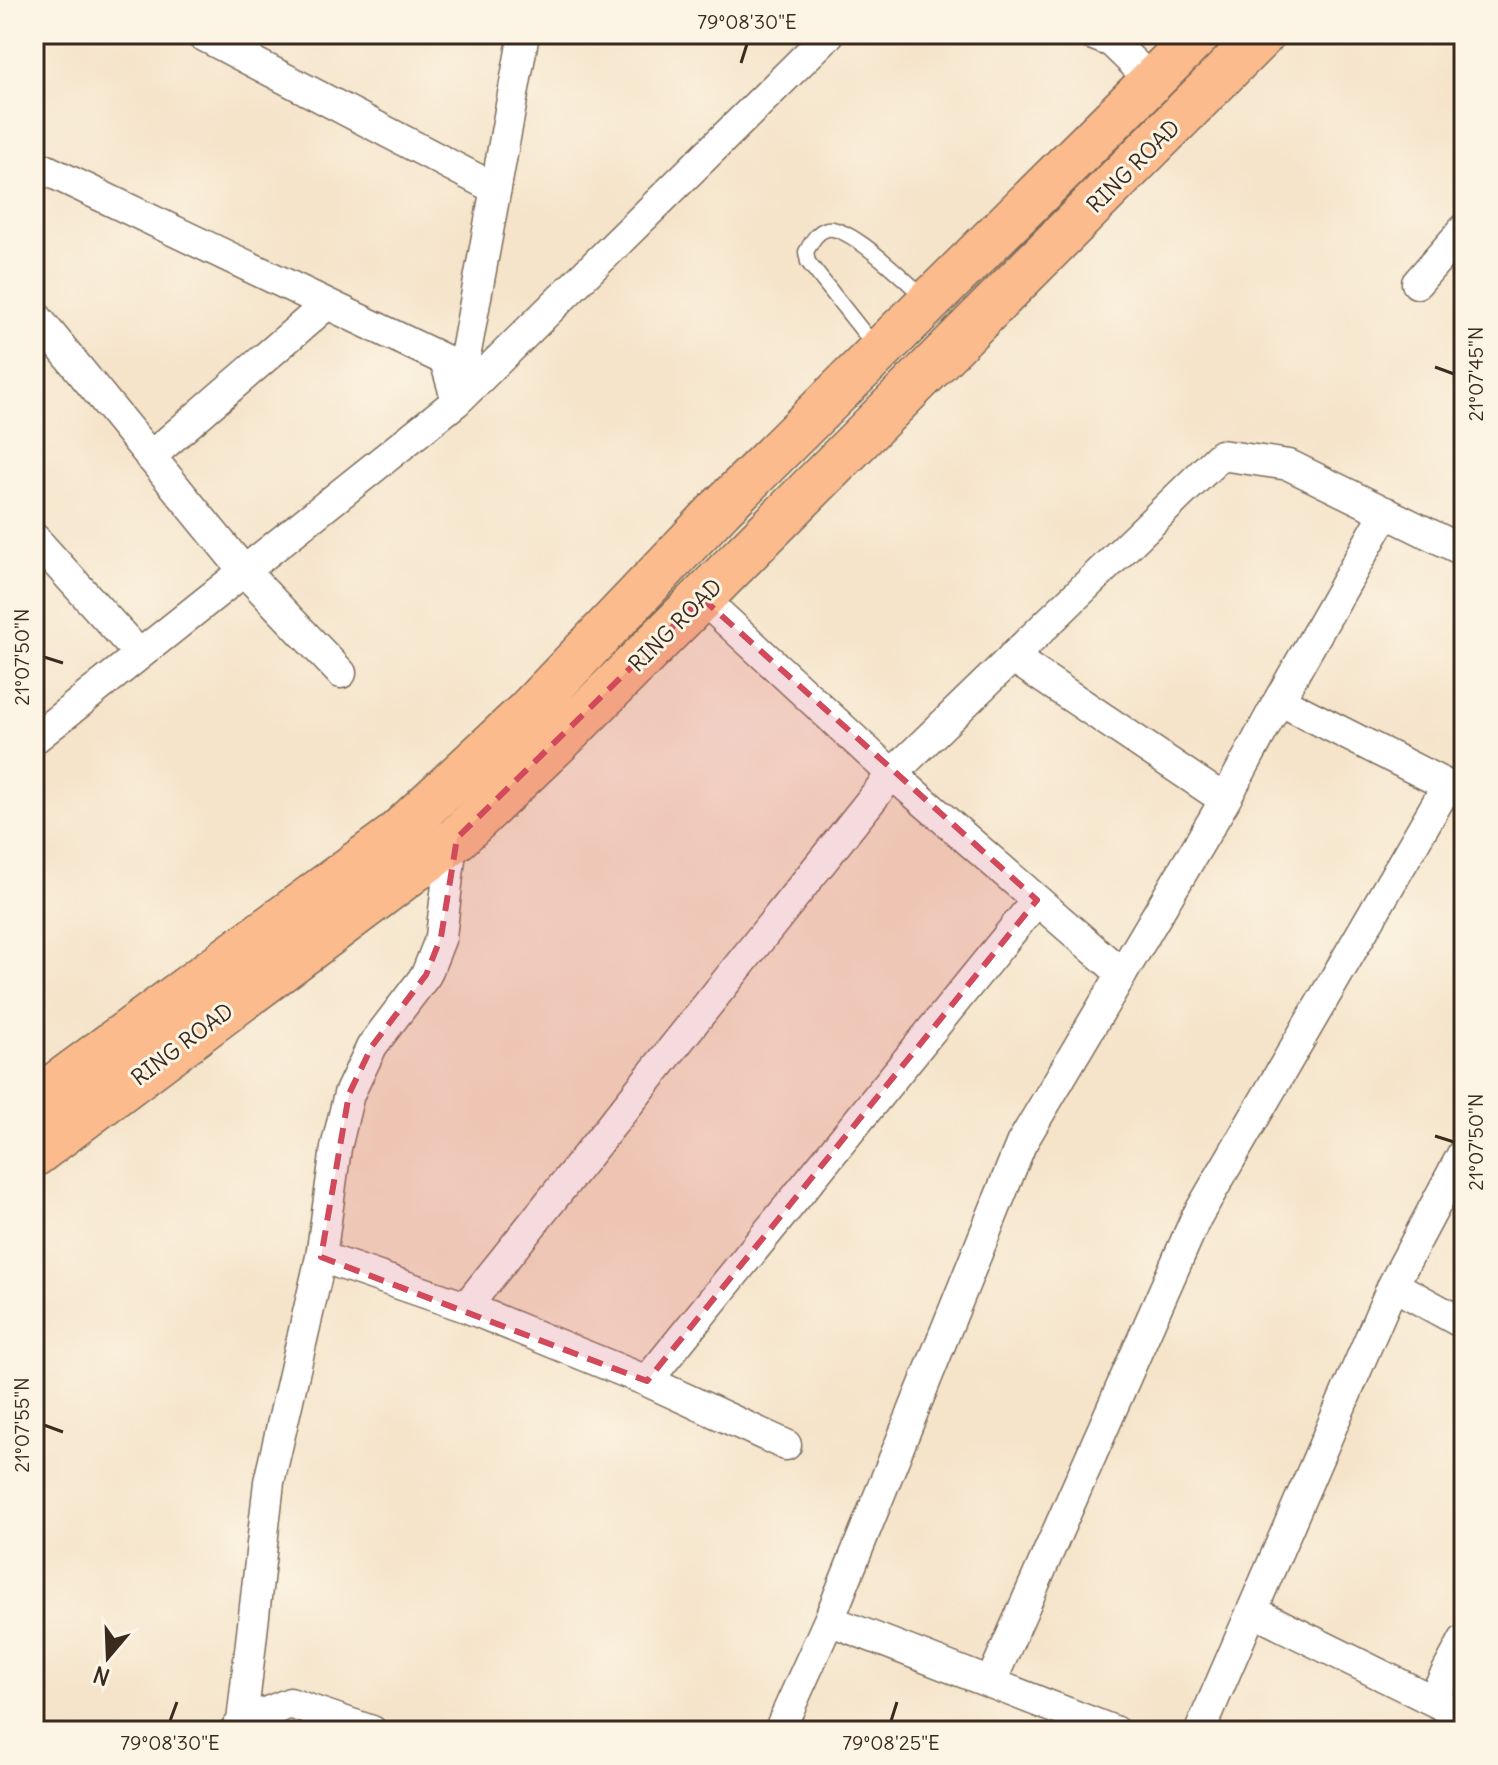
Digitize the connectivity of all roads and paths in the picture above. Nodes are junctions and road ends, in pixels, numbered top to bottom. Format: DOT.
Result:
graph roads {
  1 [pos="200,34"];
  2 [pos="524,34"];
  3 [pos="829,34"];
  4 [pos="1091,34"];
  5 [pos="1199,34"];
  6 [pos="1263,34"];
  7 [pos="1152,81"];
  8 [pos="35,166"];
  9 [pos="496,189"];
  10 [pos="1464,229"];
  11 [pos="1417,283"];
  12 [pos="930,301"];
  13 [pos="326,305"];
  14 [pos="34,314"];
  15 [pos="879,352"];
  16 [pos="457,401"];
  17 [pos="150,457"];
  18 [pos="1386,512"];
  19 [pos="34,538"];
  20 [pos="1464,551"];
  21 [pos="244,571"];
  22 [pos="702,598"];
  23 [pos="139,654"];
  24 [pos="1012,657"];
  25 [pos="341,673"];
  26 [pos="1279,700"];
  27 [pos="34,739"];
  28 [pos="892,774"];
  29 [pos="1456,790"];
  30 [pos="1225,800"];
  31 [pos="452,841"];
  32 [pos="1037,900"];
  33 [pos="1122,974"];
  34 [pos="34,1100"];
  35 [pos="1464,1151"];
  36 [pos="34,1155"];
  37 [pos="321,1257"];
  38 [pos="1393,1285"];
  39 [pos="466,1307"];
  40 [pos="1464,1324"];
  41 [pos="647,1381"];
  42 [pos="786,1445"];
  43 [pos="1252,1611"];
  44 [pos="829,1620"];
  45 [pos="1464,1640"];
  46 [pos="991,1682"];
  47 [pos="1432,1700"];
  48 [pos="1464,1716"];
  49 [pos="238,1727"];
  50 [pos="372,1731"];
  51 [pos="779,1731"];
  52 [pos="1114,1731"];
  53 [pos="1200,1731"];
  1 -- 9 [label="street"];
  2 -- 9 [label="street"];
  3 -- 16 [label="street"];
  4 -- 7 [label="street"];
  5 -- 7 [label="highway, RING ROAD"];
  6 -- 22 [label="highway, RING ROAD"];
  7 -- 12 [label="highway, RING ROAD"];
  8 -- 13 [label="street"];
  9 -- 16 [label="street"];
  10 -- 11 [label="street"];
  12 -- 15 [label="highway, RING ROAD"];
  12 -- 15 [label="lane"];
  13 -- 16 [label="street"];
  13 -- 17 [label="street"];
  14 -- 17 [label="street"];
  15 -- 34 [label="highway, RING ROAD"];
  16 -- 21 [label="street"];
  17 -- 21 [label="street"];
  18 -- 20 [label="street"];
  18 -- 24 [label="street"];
  18 -- 26 [label="street"];
  19 -- 23 [label="street"];
  21 -- 23 [label="street"];
  21 -- 25 [label="street"];
  22 -- 28 [label="street"];
  22 -- 31 [label="highway, RING ROAD"];
  23 -- 27 [label="street"];
  24 -- 28 [label="street"];
  24 -- 30 [label="street"];
  26 -- 29 [label="street"];
  26 -- 30 [label="street"];
  28 -- 32 [label="street"];
  28 -- 39 [label="street"];
  29 -- 46 [label="street"];
  30 -- 33 [label="street"];
  31 -- 36 [label="highway, RING ROAD"];
  31 -- 37 [label="street"];
  32 -- 33 [label="street"];
  32 -- 41 [label="street"];
  33 -- 44 [label="street"];
  35 -- 38 [label="street"];
  37 -- 39 [label="street"];
  37 -- 49 [label="street"];
  38 -- 40 [label="street"];
  38 -- 43 [label="street"];
  39 -- 41 [label="street"];
  41 -- 42 [label="street"];
  43 -- 47 [label="street"];
  43 -- 53 [label="street"];
  44 -- 46 [label="street"];
  44 -- 51 [label="street"];
  45 -- 47 [label="street"];
  46 -- 52 [label="street"];
  47 -- 48 [label="street"];
  49 -- 50 [label="street"];
}
